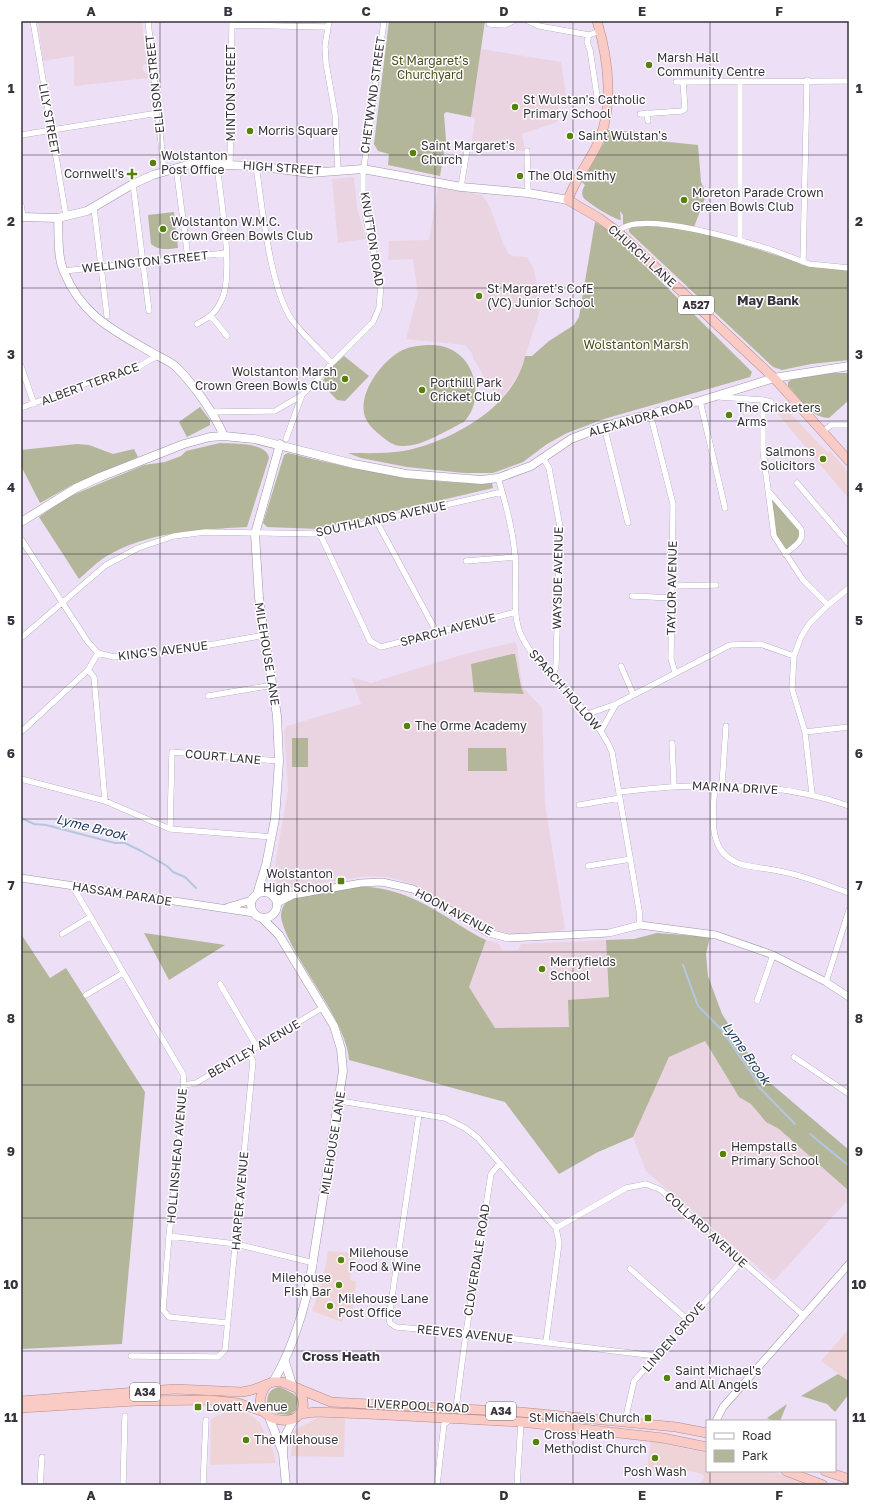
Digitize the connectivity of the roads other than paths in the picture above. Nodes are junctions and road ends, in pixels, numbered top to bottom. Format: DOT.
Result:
graph roads {
  1 [pos="33,21"];
  2 [pos="148,21"];
  3 [pos="384,21"];
  4 [pos="513,21"];
  5 [pos="528,21"];
  6 [pos="597,21"];
  7 [pos="232,23"];
  8 [pos="273,23"];
  9 [pos="328,24"];
  10 [pos="489,24"];
  11 [pos="600,31"];
  12 [pos="589,35"];
  13 [pos="807,80"];
  14 [pos="849,81"];
  15 [pos="676,82"];
  16 [pos="683,82"];
  17 [pos="740,82"];
  18 [pos="597,96"];
  19 [pos="158,113"];
  20 [pos="647,113"];
  21 [pos="640,114"];
  22 [pos="648,121"];
  23 [pos="51,131"];
  24 [pos="21,136"];
  25 [pos="467,150"];
  26 [pos="527,151"];
  27 [pos="216,164"];
  28 [pos="230,165"];
  29 [pos="256,166"];
  30 [pos="176,167"];
  31 [pos="363,169"];
  32 [pos="164,171"];
  33 [pos="338,171"];
  34 [pos="133,184"];
  35 [pos="461,187"];
  36 [pos="528,193"];
  37 [pos="568,200"];
  38 [pos="21,205"];
  39 [pos="94,208"];
  40 [pos="22,217"];
  41 [pos="62,217"];
  42 [pos="618,232"];
  43 [pos="740,240"];
  44 [pos="226,253"];
  45 [pos="188,258"];
  46 [pos="803,262"];
  47 [pos="143,263"];
  48 [pos="101,267"];
  49 [pos="849,268"];
  50 [pos="64,271"];
  51 [pos="149,311"];
  52 [pos="107,316"];
  53 [pos="211,316"];
  54 [pos="197,324"];
  55 [pos="228,336"];
  56 [pos="157,356"];
  57 [pos="332,362"];
  58 [pos="21,366"];
  59 [pos="849,366"];
  60 [pos="774,378"];
  61 [pos="302,395"];
  62 [pos="716,396"];
  63 [pos="763,400"];
  64 [pos="700,401"];
  65 [pos="772,402"];
  66 [pos="34,404"];
  67 [pos="21,408"];
  68 [pos="212,412"];
  69 [pos="650,413"];
  70 [pos="849,425"];
  71 [pos="604,426"];
  72 [pos="823,432"];
  73 [pos="224,436"];
  74 [pos="283,442"];
  75 [pos="543,458"];
  76 [pos="849,461"];
  77 [pos="498,478"];
  78 [pos="797,483"];
  79 [pos="502,492"];
  80 [pos="770,493"];
  81 [pos="725,508"];
  82 [pos="21,522"];
  83 [pos="377,522"];
  84 [pos="628,523"];
  85 [pos="256,534"];
  86 [pos="320,534"];
  87 [pos="21,539"];
  88 [pos="849,544"];
  89 [pos="785,554"];
  90 [pos="516,557"];
  91 [pos="466,561"];
  92 [pos="716,585"];
  93 [pos="673,586"];
  94 [pos="849,588"];
  95 [pos="632,596"];
  96 [pos="672,598"];
  97 [pos="62,604"];
  98 [pos="828,605"];
  99 [pos="516,612"];
  100 [pos="437,633"];
  101 [pos="265,635"];
  102 [pos="21,638"];
  103 [pos="98,653"];
  104 [pos="794,656"];
  105 [pos="621,666"];
  106 [pos="88,670"];
  107 [pos="675,672"];
  108 [pos="553,676"];
  109 [pos="273,685"];
  110 [pos="633,694"];
  111 [pos="208,696"];
  112 [pos="616,704"];
  113 [pos="588,714"];
  114 [pos="726,726"];
  115 [pos="849,726"];
  116 [pos="21,732"];
  117 [pos="601,732"];
  118 [pos="805,732"];
  119 [pos="672,743"];
  120 [pos="279,761"];
  121 [pos="21,779"];
  122 [pos="718,785"];
  123 [pos="674,786"];
  124 [pos="812,794"];
  125 [pos="619,795"];
  126 [pos="105,801"];
  127 [pos="579,805"];
  128 [pos="849,806"];
  129 [pos="170,829"];
  130 [pos="272,837"];
  131 [pos="631,859"];
  132 [pos="266,865"];
  133 [pos="588,866"];
  134 [pos="21,878"];
  135 [pos="73,887"];
  136 [pos="849,893"];
  137 [pos="271,894"];
  138 [pos="292,895"];
  139 [pos="255,897"];
  140 [pos="222,908"];
  141 [pos="276,908"];
  142 [pos="849,910"];
  143 [pos="254,914"];
  144 [pos="90,917"];
  145 [pos="262,918"];
  146 [pos="640,925"];
  147 [pos="62,934"];
  148 [pos="279,935"];
  149 [pos="772,955"];
  150 [pos="123,973"];
  151 [pos="826,982"];
  152 [pos="220,984"];
  153 [pos="86,995"];
  154 [pos="849,997"];
  155 [pos="756,1001"];
  156 [pos="322,1008"];
  157 [pos="257,1048"];
  158 [pos="248,1053"];
  159 [pos="794,1057"];
  160 [pos="184,1085"];
  161 [pos="849,1094"];
  162 [pos="340,1100"];
  163 [pos="419,1114"];
  164 [pos="500,1163"];
  165 [pos="556,1228"];
  166 [pos="169,1236"];
  167 [pos="236,1244"];
  168 [pos="741,1262"];
  169 [pos="314,1263"];
  170 [pos="849,1264"];
  171 [pos="630,1269"];
  172 [pos="804,1315"];
  173 [pos="688,1320"];
  174 [pos="227,1323"];
  175 [pos="466,1333"];
  176 [pos="546,1342"];
  177 [pos="131,1356"];
  178 [pos="656,1356"];
  179 [pos="285,1362"];
  180 [pos="270,1383"];
  181 [pos="295,1386"];
  182 [pos="21,1401"];
  183 [pos="21,1408"];
  184 [pos="456,1408"];
  185 [pos="266,1414"];
  186 [pos="125,1416"];
  187 [pos="296,1417"];
  188 [pos="454,1418"];
  189 [pos="206,1420"];
  190 [pos="716,1420"];
  191 [pos="625,1421"];
  192 [pos="521,1422"];
  193 [pos="706,1433"];
  194 [pos="706,1446"];
  195 [pos="282,1453"];
  196 [pos="42,1457"];
  197 [pos="789,1472"];
  198 [pos="828,1472"];
  199 [pos="849,1479"];
  200 [pos="40,1485"];
  201 [pos="123,1485"];
  202 [pos="203,1485"];
  203 [pos="286,1485"];
  204 [pos="437,1485"];
  205 [pos="517,1485"];
  206 [pos="823,1485"];
  1 -- 23 [label="street, LILY STREET"];
  2 -- 19 [label="street, ELLISON STREET"];
  3 -- 31 [label="street, CHETWYND STREET"];
  4 -- 10 [label="street"];
  5 -- 12 [label="street"];
  6 -- 11 [label="highway"];
  7 -- 8 [label="street"];
  7 -- 28 [label="street, MINTON STREET"];
  8 -- 9 [label="street"];
  9 -- 33 [label="street"];
  11 -- 12 [label="street"];
  11 -- 37 [label="highway"];
  12 -- 18 [label="street"];
  13 -- 14 [label="street"];
  13 -- 17 [label="street"];
  13 -- 46 [label="street"];
  15 -- 16 [label="street"];
  16 -- 17 [label="street"];
  16 -- 20 [label="street"];
  17 -- 43 [label="street"];
  19 -- 23 [label="street"];
  19 -- 32 [label="street, ELLISON STREET"];
  20 -- 21 [label="street"];
  20 -- 22 [label="street"];
  23 -- 24 [label="street"];
  23 -- 41 [label="street, LILY STREET"];
  25 -- 35 [label="street"];
  26 -- 36 [label="street"];
  27 -- 28 [label="main road, HIGH STREET"];
  27 -- 30 [label="main road, HIGH STREET"];
  27 -- 44 [label="street"];
  28 -- 29 [label="main road, HIGH STREET"];
  29 -- 33 [label="main road, HIGH STREET"];
  29 -- 57 [label="street"];
  30 -- 32 [label="main road, HIGH STREET"];
  30 -- 45 [label="street"];
  31 -- 33 [label="main road, HIGH STREET"];
  31 -- 35 [label="main road, CHURCH LANE"];
  31 -- 57 [label="street, KNUTTON ROAD"];
  32 -- 34 [label="main road, HIGH STREET"];
  34 -- 39 [label="main road, HIGH STREET"];
  34 -- 47 [label="street"];
  35 -- 36 [label="main road, CHURCH LANE"];
  36 -- 37 [label="main road, CHURCH LANE"];
  37 -- 42 [label="highway, CHURCH LANE / A527"];
  38 -- 40 [label="street"];
  39 -- 41 [label="main road, HIGH STREET"];
  39 -- 48 [label="street"];
  40 -- 41 [label="main road, HIGH STREET"];
  41 -- 50 [label="main road"];
  42 -- 43 [label="street"];
  42 -- 60 [label="highway, CHURCH LANE / A527"];
  43 -- 46 [label="street"];
  44 -- 45 [label="street, WELLINGTON STREET"];
  44 -- 53 [label="street"];
  45 -- 47 [label="street, WELLINGTON STREET"];
  46 -- 49 [label="street"];
  47 -- 48 [label="street, WELLINGTON STREET"];
  47 -- 51 [label="street"];
  48 -- 50 [label="street, WELLINGTON STREET"];
  48 -- 52 [label="street"];
  50 -- 56 [label="main road"];
  53 -- 54 [label="street"];
  53 -- 55 [label="street"];
  56 -- 66 [label="street, ALBERT TERRACE"];
  56 -- 68 [label="main road"];
  57 -- 61 [label="street, KNUTTON ROAD"];
  58 -- 66 [label="street"];
  59 -- 60 [label="main road, ALEXANDRA ROAD"];
  60 -- 62 [label="main road, ALEXANDRA ROAD"];
  60 -- 72 [label="highway, A527"];
  61 -- 68 [label="street"];
  61 -- 74 [label="street"];
  62 -- 63 [label="street"];
  62 -- 64 [label="main road, ALEXANDRA ROAD"];
  63 -- 65 [label="street"];
  63 -- 80 [label="street"];
  64 -- 69 [label="main road, ALEXANDRA ROAD"];
  64 -- 81 [label="street"];
  66 -- 67 [label="street, ALBERT TERRACE"];
  68 -- 73 [label="main road"];
  69 -- 71 [label="main road, ALEXANDRA ROAD"];
  69 -- 93 [label="street, TAYLOR AVENUE"];
  70 -- 72 [label="street"];
  71 -- 75 [label="main road, ALEXANDRA ROAD"];
  71 -- 84 [label="street"];
  72 -- 76 [label="highway, A527"];
  73 -- 74 [label="main road, ALEXANDRA ROAD"];
  73 -- 82 [label="main road, ALEXANDRA ROAD"];
  74 -- 77 [label="main road, ALEXANDRA ROAD"];
  74 -- 85 [label="main road, MILEHOUSE LANE"];
  75 -- 77 [label="main road, ALEXANDRA ROAD"];
  75 -- 108 [label="street, WAYSIDE AVENUE"];
  77 -- 79 [label="street, SPARCH HOLLOW"];
  78 -- 88 [label="street"];
  79 -- 83 [label="street, SOUTHLANDS AVENUE"];
  79 -- 90 [label="street, SPARCH HOLLOW"];
  80 -- 89 [label="street"];
  80 -- 89 [label="street"];
  83 -- 86 [label="street, SOUTHLANDS AVENUE"];
  83 -- 100 [label="street"];
  85 -- 86 [label="street, SOUTHLANDS AVENUE"];
  85 -- 97 [label="street, SOUTHLANDS AVENUE"];
  85 -- 101 [label="main road, MILEHOUSE LANE"];
  86 -- 100 [label="street, SPARCH AVENUE"];
  87 -- 97 [label="street"];
  89 -- 98 [label="street"];
  90 -- 91 [label="street"];
  90 -- 99 [label="street, SPARCH HOLLOW"];
  92 -- 93 [label="street"];
  93 -- 96 [label="street, TAYLOR AVENUE"];
  94 -- 98 [label="street"];
  95 -- 96 [label="street"];
  96 -- 107 [label="street, TAYLOR AVENUE"];
  97 -- 102 [label="street, SOUTHLANDS AVENUE"];
  97 -- 103 [label="street"];
  98 -- 104 [label="street"];
  99 -- 100 [label="street, SPARCH AVENUE"];
  99 -- 108 [label="street, SPARCH HOLLOW"];
  101 -- 103 [label="street, KING'S AVENUE"];
  101 -- 109 [label="main road, MILEHOUSE LANE"];
  103 -- 106 [label="street"];
  104 -- 107 [label="street"];
  104 -- 118 [label="street"];
  105 -- 110 [label="street"];
  106 -- 116 [label="street"];
  106 -- 126 [label="street"];
  107 -- 110 [label="street"];
  108 -- 113 [label="street, SPARCH HOLLOW"];
  109 -- 111 [label="street"];
  109 -- 120 [label="main road, MILEHOUSE LANE"];
  110 -- 112 [label="street"];
  112 -- 113 [label="street"];
  112 -- 117 [label="street"];
  113 -- 117 [label="street, SPARCH HOLLOW"];
  114 -- 122 [label="street"];
  115 -- 118 [label="street"];
  117 -- 125 [label="street, SPARCH HOLLOW"];
  118 -- 124 [label="street"];
  119 -- 123 [label="street"];
  120 -- 129 [label="street, COURT LANE"];
  120 -- 130 [label="main road, MILEHOUSE LANE"];
  121 -- 126 [label="street"];
  122 -- 123 [label="street, MARINA DRIVE"];
  122 -- 124 [label="street, MARINA DRIVE"];
  122 -- 136 [label="street"];
  123 -- 125 [label="street, MARINA DRIVE"];
  124 -- 128 [label="street, MARINA DRIVE"];
  125 -- 127 [label="street, MARINA DRIVE"];
  125 -- 131 [label="street, SPARCH HOLLOW"];
  126 -- 129 [label="street"];
  129 -- 130 [label="street"];
  130 -- 132 [label="main road, MILEHOUSE LANE"];
  131 -- 133 [label="street"];
  131 -- 146 [label="street, SPARCH HOLLOW"];
  132 -- 137 [label="main road, MILEHOUSE LANE"];
  132 -- 139 [label="main road, MILEHOUSE LANE"];
  134 -- 135 [label="street, HASSAM PARADE"];
  135 -- 140 [label="street, HASSAM PARADE"];
  135 -- 144 [label="street, HOLLINSHEAD AVENUE"];
  137 -- 138 [label="street, HOON AVENUE"];
  137 -- 139 [label="main road"];
  137 -- 141 [label="main road"];
  138 -- 141 [label="street, HOON AVENUE"];
  138 -- 146 [label="street, HOON AVENUE"];
  139 -- 140 [label="street, HASSAM PARADE"];
  139 -- 143 [label="main road"];
  140 -- 143 [label="street, HASSAM PARADE"];
  141 -- 145 [label="main road"];
  141 -- 148 [label="main road, MILEHOUSE LANE"];
  142 -- 151 [label="street"];
  143 -- 145 [label="main road"];
  144 -- 147 [label="street"];
  144 -- 150 [label="street, HOLLINSHEAD AVENUE"];
  145 -- 148 [label="main road, MILEHOUSE LANE"];
  146 -- 149 [label="street"];
  148 -- 156 [label="main road, MILEHOUSE LANE"];
  149 -- 151 [label="street"];
  149 -- 155 [label="street"];
  150 -- 153 [label="street"];
  150 -- 160 [label="street, HOLLINSHEAD AVENUE"];
  151 -- 154 [label="street"];
  152 -- 157 [label="street"];
  156 -- 157 [label="street, BENTLEY AVENUE"];
  156 -- 162 [label="main road, MILEHOUSE LANE"];
  157 -- 158 [label="street, BENTLEY AVENUE"];
  158 -- 160 [label="street, BENTLEY AVENUE"];
  158 -- 167 [label="street, HARPER AVENUE"];
  159 -- 161 [label="street"];
  160 -- 166 [label="street, HOLLINSHEAD AVENUE"];
  162 -- 163 [label="street"];
  162 -- 169 [label="main road, MILEHOUSE LANE"];
  163 -- 164 [label="street"];
  163 -- 175 [label="street, REEVES AVENUE"];
  164 -- 165 [label="street"];
  164 -- 175 [label="street, CLOVERDALE ROAD"];
  165 -- 168 [label="street, COLLARD AVENUE"];
  165 -- 176 [label="street"];
  166 -- 167 [label="street"];
  166 -- 174 [label="street, HOLLINSHEAD AVENUE"];
  167 -- 169 [label="street"];
  167 -- 174 [label="street, HARPER AVENUE"];
  168 -- 172 [label="street, COLLARD AVENUE"];
  168 -- 173 [label="street, LINDEN GROVE"];
  169 -- 179 [label="main road, MILEHOUSE LANE"];
  170 -- 172 [label="street"];
  171 -- 173 [label="street"];
  172 -- 190 [label="street"];
  173 -- 178 [label="street, LINDEN GROVE"];
  174 -- 177 [label="street, HARPER AVENUE"];
  175 -- 176 [label="street, REEVES AVENUE"];
  175 -- 184 [label="street, CLOVERDALE ROAD"];
  176 -- 178 [label="street, REEVES AVENUE"];
  178 -- 191 [label="street, LINDEN GROVE"];
  179 -- 180 [label="main road, MILEHOUSE LANE"];
  179 -- 181 [label="main road"];
  180 -- 181 [label="highway"];
  180 -- 182 [label="highway, A34"];
  180 -- 185 [label="highway"];
  181 -- 184 [label="highway, LIVERPOOL ROAD / A34"];
  181 -- 187 [label="highway"];
  183 -- 185 [label="highway, A34"];
  184 -- 191 [label="highway, LIVERPOOL ROAD / A34"];
  185 -- 187 [label="highway"];
  185 -- 195 [label="main road"];
  186 -- 201 [label="street"];
  187 -- 188 [label="highway, LIVERPOOL ROAD / A34"];
  187 -- 195 [label="main road"];
  188 -- 192 [label="highway, LIVERPOOL ROAD / A34"];
  188 -- 204 [label="street"];
  189 -- 202 [label="street"];
  191 -- 193 [label="highway, LIVERPOOL ROAD / A34"];
  192 -- 194 [label="highway, LIVERPOOL ROAD / A34"];
  192 -- 205 [label="street"];
  195 -- 203 [label="main road"];
  196 -- 200 [label="street"];
  197 -- 206 [label="highway"];
  198 -- 199 [label="highway"];
}
